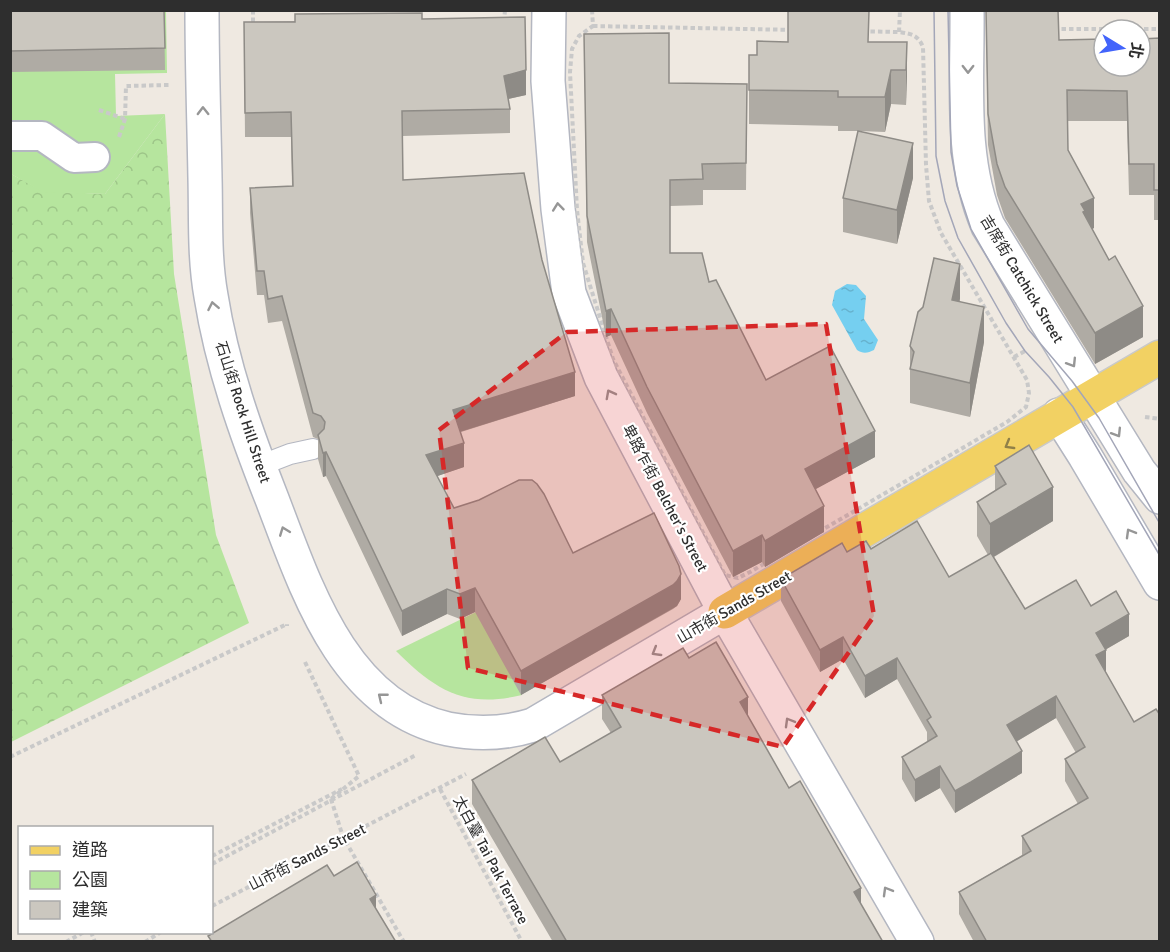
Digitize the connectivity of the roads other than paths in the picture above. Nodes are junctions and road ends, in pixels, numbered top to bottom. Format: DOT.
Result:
graph roads {
  1 [pos="202,10"];
  2 [pos="549,10"];
  3 [pos="967,10"];
  4 [pos="10,136"];
  5 [pos="95,157"];
  6 [pos="1160,357"];
  7 [pos="1093,396"];
  8 [pos="1059,415"];
  9 [pos="313,449"];
  10 [pos="259,466"];
  11 [pos="1160,497"];
  12 [pos="1160,583"];
  13 [pos="725,612"];
  14 [pos="459,731"];
  15 [pos="916,942"];
  10 -- 1 [label="main road, 石山街 Rock Hill Street, one-way"];
  13 -- 2 [label="main road, 卑路乍街 Belcher's Street, one-way"];
  3 -- 7 [label="main road, 吉席街 Catchick Street, one-way"];
  4 -- 5 [label="street"];
  6 -- 7 [label="main road, 山市街 Sands Street"];
  7 -- 8 [label="main road, 山市街 Sands Street"];
  7 -- 11 [label="main road, 吉席街 Catchick Street, one-way"];
  12 -- 8 [label="main road, one-way"];
  8 -- 13 [label="main road, 山市街 Sands Street, one-way"];
  9 -- 10 [label="lane"];
  14 -- 10 [label="main road, 石山街 Rock Hill Street, one-way"];
  13 -- 14 [label="main road, 山市街 Sands Street, one-way"];
  15 -- 13 [label="main road, 卑路乍街 Belcher's Street, one-way"];
}
